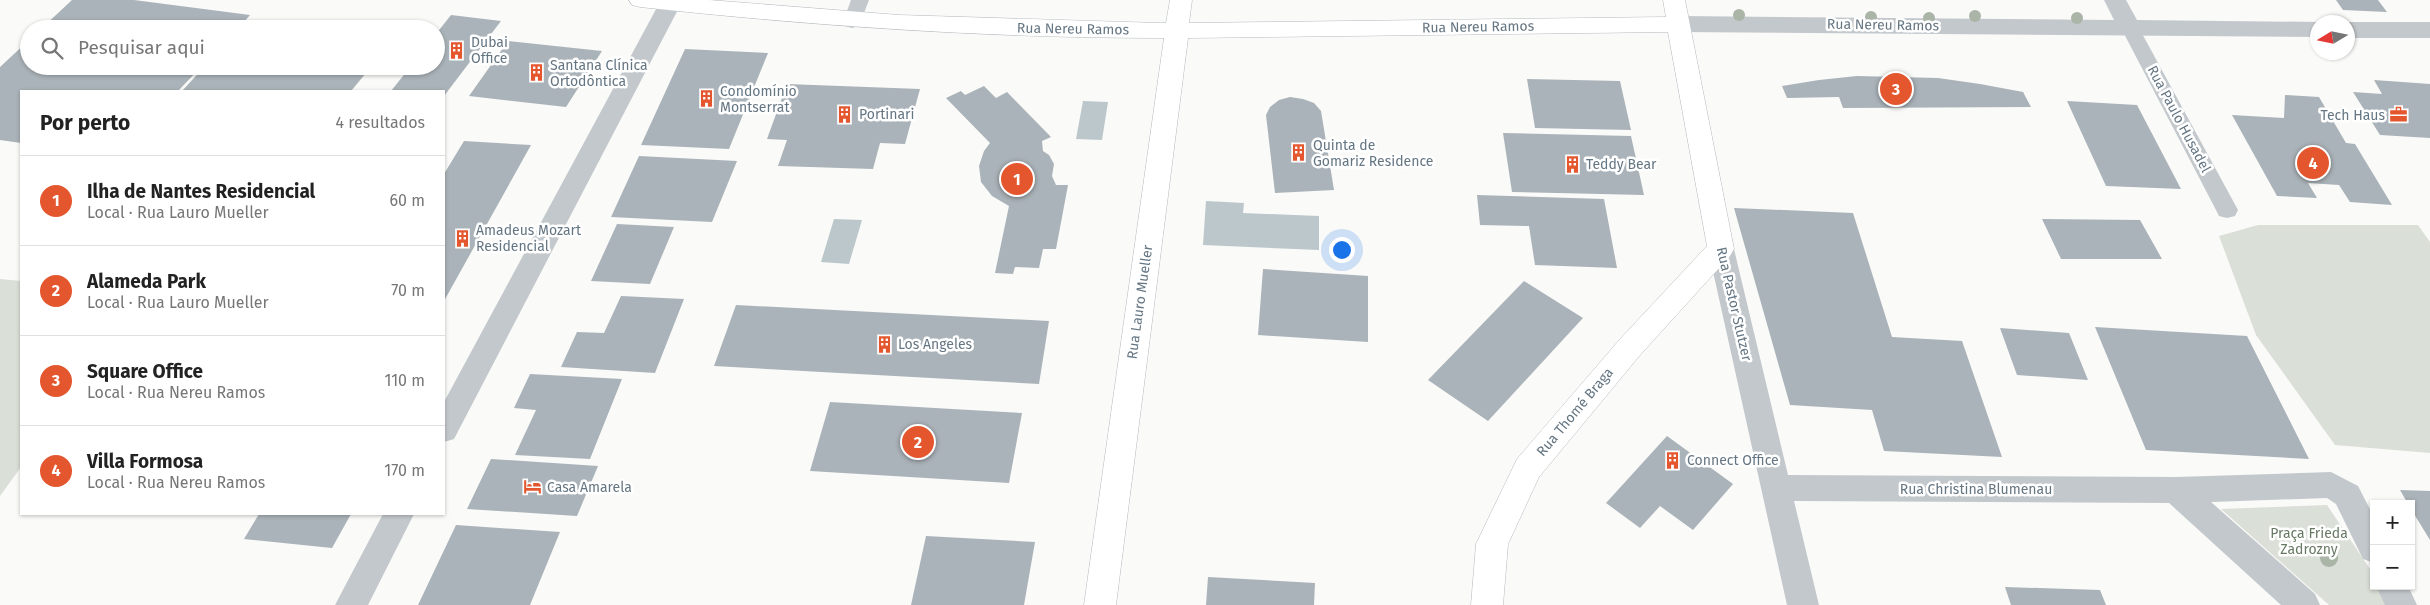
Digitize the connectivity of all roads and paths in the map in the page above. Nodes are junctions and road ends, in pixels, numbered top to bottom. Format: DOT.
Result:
graph roads {
  1 [pos="640,0"];
  2 [pos="860,0"];
  3 [pos="1181,0"];
  4 [pos="1674,0"];
  5 [pos="2115,0"];
  6 [pos="671,2"];
  7 [pos="852,22"];
  8 [pos="1680,24"];
  9 [pos="2130,28"];
  10 [pos="2310,29"];
  11 [pos="2355,30"];
  12 [pos="2430,30"];
  13 [pos="1177,31"];
  14 [pos="2227,210"];
  15 [pos="1721,249"];
  16 [pos="445,428"];
  17 [pos="1776,488"];
  18 [pos="2176,490"];
  19 [pos="398,515"];
  20 [pos="2372,545"];
  21 [pos="2394,590"];
  22 [pos="351,605"];
  23 [pos="1100,605"];
  24 [pos="1487,605"];
  25 [pos="1803,605"];
  26 [pos="2304,605"];
  27 [pos="2401,605"];
  1 -- 6 [label="street, Rua Nereu Ramos"];
  2 -- 7 [label="lane"];
  3 -- 13 [label="street, Rua Lauro Mueller"];
  4 -- 8 [label="street, Rua Pastor Stutzer"];
  5 -- 9 [label="street"];
  6 -- 7 [label="street, Rua Nereu Ramos"];
  6 -- 16 [label="street"];
  7 -- 13 [label="street, Rua Nereu Ramos"];
  8 -- 9 [label="street, Rua Nereu Ramos"];
  8 -- 13 [label="street, Rua Nereu Ramos"];
  8 -- 15 [label="street, Rua Pastor Stutzer"];
  9 -- 10 [label="street, Rua Nereu Ramos"];
  9 -- 14 [label="lane, Rua Paulo Husadel"];
  11 -- 12 [label="street"];
  13 -- 23 [label="street, Rua Lauro Mueller"];
  15 -- 17 [label="street, Rua Pastor Stutzer"];
  15 -- 24 [label="street, Rua Thomé Braga"];
  17 -- 18 [label="street, Rua Christina Blumenau"];
  17 -- 25 [label="street, Rua Pastor Stutzer"];
  18 -- 20 [label="street, Rua Christina Blumenau"];
  18 -- 26 [label="street"];
  19 -- 22 [label="street"];
  21 -- 27 [label="street"];
}
